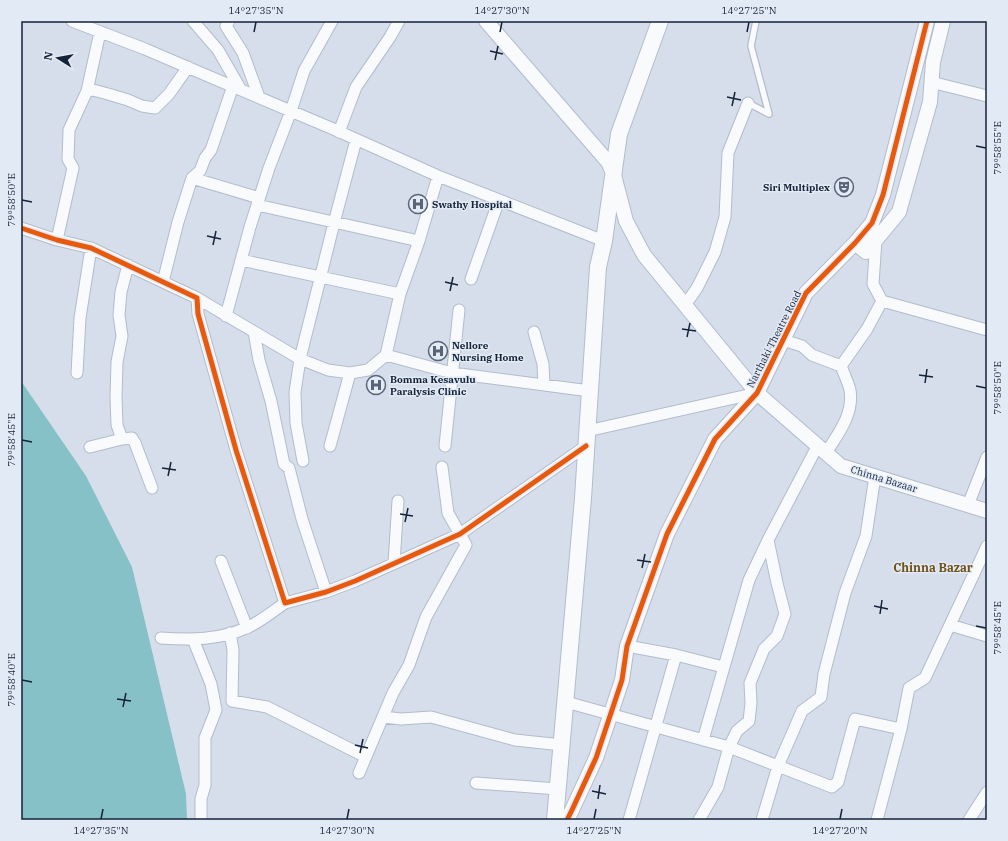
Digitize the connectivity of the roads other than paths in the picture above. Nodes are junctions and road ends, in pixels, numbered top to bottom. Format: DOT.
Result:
graph roads {
  1 [pos="72,21"];
  2 [pos="193,21"];
  3 [pos="229,21"];
  4 [pos="332,21"];
  5 [pos="399,21"];
  6 [pos="486,21"];
  7 [pos="660,21"];
  8 [pos="756,21"];
  9 [pos="927,21"];
  10 [pos="943,21"];
  11 [pos="100,32"];
  12 [pos="188,67"];
  13 [pos="932,82"];
  14 [pos="237,88"];
  15 [pos="86,90"];
  16 [pos="987,96"];
  17 [pos="259,98"];
  18 [pos="748,103"];
  19 [pos="291,111"];
  20 [pos="339,132"];
  21 [pos="356,140"];
  22 [pos="614,175"];
  23 [pos="438,176"];
  24 [pos="192,178"];
  25 [pos="499,200"];
  26 [pos="258,201"];
  27 [pos="334,222"];
  28 [pos="21,228"];
  29 [pos="57,240"];
  30 [pos="876,240"];
  31 [pos="419,241"];
  32 [pos="604,241"];
  33 [pos="854,243"];
  34 [pos="91,248"];
  35 [pos="241,260"];
  36 [pos="128,265"];
  37 [pos="320,277"];
  38 [pos="471,279"];
  39 [pos="163,282"];
  40 [pos="400,294"];
  41 [pos="197,298"];
  42 [pos="882,301"];
  43 [pos="685,305"];
  44 [pos="459,310"];
  45 [pos="226,316"];
  46 [pos="987,330"];
  47 [pos="254,332"];
  48 [pos="534,332"];
  49 [pos="783,340"];
  50 [pos="386,355"];
  51 [pos="300,359"];
  52 [pos="841,366"];
  53 [pos="77,373"];
  54 [pos="350,373"];
  55 [pos="452,373"];
  56 [pos="544,385"];
  57 [pos="590,391"];
  58 [pos="757,393"];
  59 [pos="122,439"];
  60 [pos="587,439"];
  61 [pos="330,446"];
  62 [pos="445,446"];
  63 [pos="90,447"];
  64 [pos="822,449"];
  65 [pos="987,457"];
  66 [pos="303,461"];
  67 [pos="442,468"];
  68 [pos="876,476"];
  69 [pos="152,488"];
  70 [pos="398,502"];
  71 [pos="968,505"];
  72 [pos="987,511"];
  73 [pos="460,534"];
  74 [pos="768,540"];
  75 [pos="987,546"];
  76 [pos="221,561"];
  77 [pos="394,563"];
  78 [pos="326,592"];
  79 [pos="285,603"];
  80 [pos="950,625"];
  81 [pos="247,628"];
  82 [pos="230,633"];
  83 [pos="987,636"];
  84 [pos="161,638"];
  85 [pos="192,639"];
  86 [pos="627,646"];
  87 [pos="676,655"];
  88 [pos="723,667"];
  89 [pos="566,702"];
  90 [pos="610,714"];
  91 [pos="383,717"];
  92 [pos="656,727"];
  93 [pos="901,729"];
  94 [pos="703,740"];
  95 [pos="562,744"];
  96 [pos="729,747"];
  97 [pos="366,757"];
  98 [pos="778,766"];
  99 [pos="359,774"];
  100 [pos="476,783"];
  101 [pos="558,789"];
  102 [pos="987,793"];
  103 [pos="201,820"];
  104 [pos="555,820"];
  105 [pos="567,820"];
  106 [pos="629,820"];
  107 [pos="699,820"];
  108 [pos="762,820"];
  109 [pos="877,820"];
  110 [pos="969,820"];
  1 -- 11 [label="street"];
  2 -- 14 [label="street"];
  3 -- 17 [label="street"];
  4 -- 19 [label="street"];
  5 -- 20 [label="street"];
  6 -- 22 [label="street, Chinna Bazaar"];
  7 -- 22 [label="main road"];
  8 -- 18 [label="lane"];
  9 -- 33 [label="street, Narthaki Theatre Road"];
  10 -- 13 [label="street"];
  11 -- 12 [label="street"];
  11 -- 15 [label="street"];
  12 -- 14 [label="street"];
  12 -- 15 [label="street"];
  13 -- 16 [label="street"];
  13 -- 30 [label="street"];
  14 -- 17 [label="street"];
  14 -- 24 [label="street"];
  15 -- 29 [label="street"];
  17 -- 19 [label="street"];
  18 -- 43 [label="street"];
  19 -- 20 [label="street"];
  19 -- 26 [label="street"];
  20 -- 21 [label="street"];
  21 -- 23 [label="street"];
  21 -- 27 [label="street"];
  22 -- 32 [label="main road"];
  22 -- 43 [label="street, Chinna Bazaar"];
  23 -- 25 [label="street"];
  23 -- 31 [label="street"];
  24 -- 26 [label="street"];
  24 -- 39 [label="street"];
  25 -- 32 [label="street"];
  25 -- 38 [label="street"];
  26 -- 27 [label="street"];
  26 -- 35 [label="street"];
  27 -- 31 [label="street"];
  27 -- 37 [label="street"];
  28 -- 29 [label="street"];
  29 -- 34 [label="street"];
  30 -- 33 [label="street"];
  30 -- 42 [label="street"];
  31 -- 40 [label="street"];
  32 -- 57 [label="main road"];
  33 -- 49 [label="street, Narthaki Theatre Road"];
  34 -- 36 [label="street"];
  34 -- 53 [label="street"];
  35 -- 37 [label="street"];
  35 -- 45 [label="street"];
  36 -- 39 [label="street"];
  36 -- 59 [label="street"];
  37 -- 40 [label="street"];
  37 -- 51 [label="street"];
  39 -- 41 [label="street"];
  40 -- 50 [label="street"];
  41 -- 45 [label="street"];
  41 -- 79 [label="street"];
  42 -- 46 [label="street"];
  42 -- 52 [label="street"];
  43 -- 58 [label="street, Chinna Bazaar"];
  44 -- 55 [label="street"];
  45 -- 47 [label="street"];
  47 -- 51 [label="street"];
  47 -- 78 [label="street"];
  48 -- 56 [label="street"];
  49 -- 52 [label="street"];
  49 -- 58 [label="street, Narthaki Theatre Road"];
  50 -- 54 [label="street"];
  50 -- 55 [label="street"];
  51 -- 54 [label="street"];
  51 -- 66 [label="street"];
  52 -- 64 [label="street"];
  54 -- 61 [label="street"];
  55 -- 56 [label="street"];
  55 -- 62 [label="street"];
  56 -- 57 [label="street"];
  57 -- 60 [label="main road"];
  58 -- 60 [label="street"];
  58 -- 64 [label="street, Chinna Bazaar"];
  58 -- 86 [label="street, Narthaki Theatre Road"];
  59 -- 63 [label="street"];
  59 -- 69 [label="street"];
  60 -- 73 [label="street"];
  60 -- 89 [label="main road"];
  64 -- 68 [label="street, Chinna Bazaar"];
  64 -- 74 [label="street"];
  65 -- 71 [label="street"];
  67 -- 73 [label="street"];
  68 -- 71 [label="street, Chinna Bazaar"];
  68 -- 98 [label="street"];
  70 -- 77 [label="street"];
  71 -- 72 [label="street, Chinna Bazaar"];
  73 -- 77 [label="street"];
  73 -- 91 [label="street"];
  74 -- 88 [label="street"];
  74 -- 96 [label="street"];
  75 -- 80 [label="street"];
  76 -- 81 [label="street"];
  77 -- 78 [label="street"];
  78 -- 79 [label="street"];
  79 -- 81 [label="street"];
  80 -- 83 [label="street"];
  80 -- 93 [label="street"];
  81 -- 82 [label="street"];
  82 -- 85 [label="street"];
  82 -- 97 [label="street"];
  84 -- 85 [label="street"];
  85 -- 103 [label="street"];
  86 -- 87 [label="street"];
  86 -- 90 [label="street, Narthaki Theatre Road"];
  87 -- 88 [label="street"];
  87 -- 92 [label="street"];
  88 -- 94 [label="street"];
  89 -- 90 [label="street"];
  89 -- 95 [label="main road"];
  90 -- 92 [label="street"];
  90 -- 105 [label="street, Narthaki Theatre Road"];
  91 -- 95 [label="street"];
  91 -- 97 [label="street"];
  92 -- 94 [label="street"];
  92 -- 106 [label="street"];
  93 -- 98 [label="street"];
  93 -- 109 [label="street"];
  94 -- 96 [label="street"];
  95 -- 101 [label="main road"];
  96 -- 98 [label="street"];
  96 -- 107 [label="street"];
  97 -- 99 [label="street"];
  98 -- 108 [label="street"];
  100 -- 101 [label="street"];
  101 -- 104 [label="main road"];
  102 -- 110 [label="street"];
}
